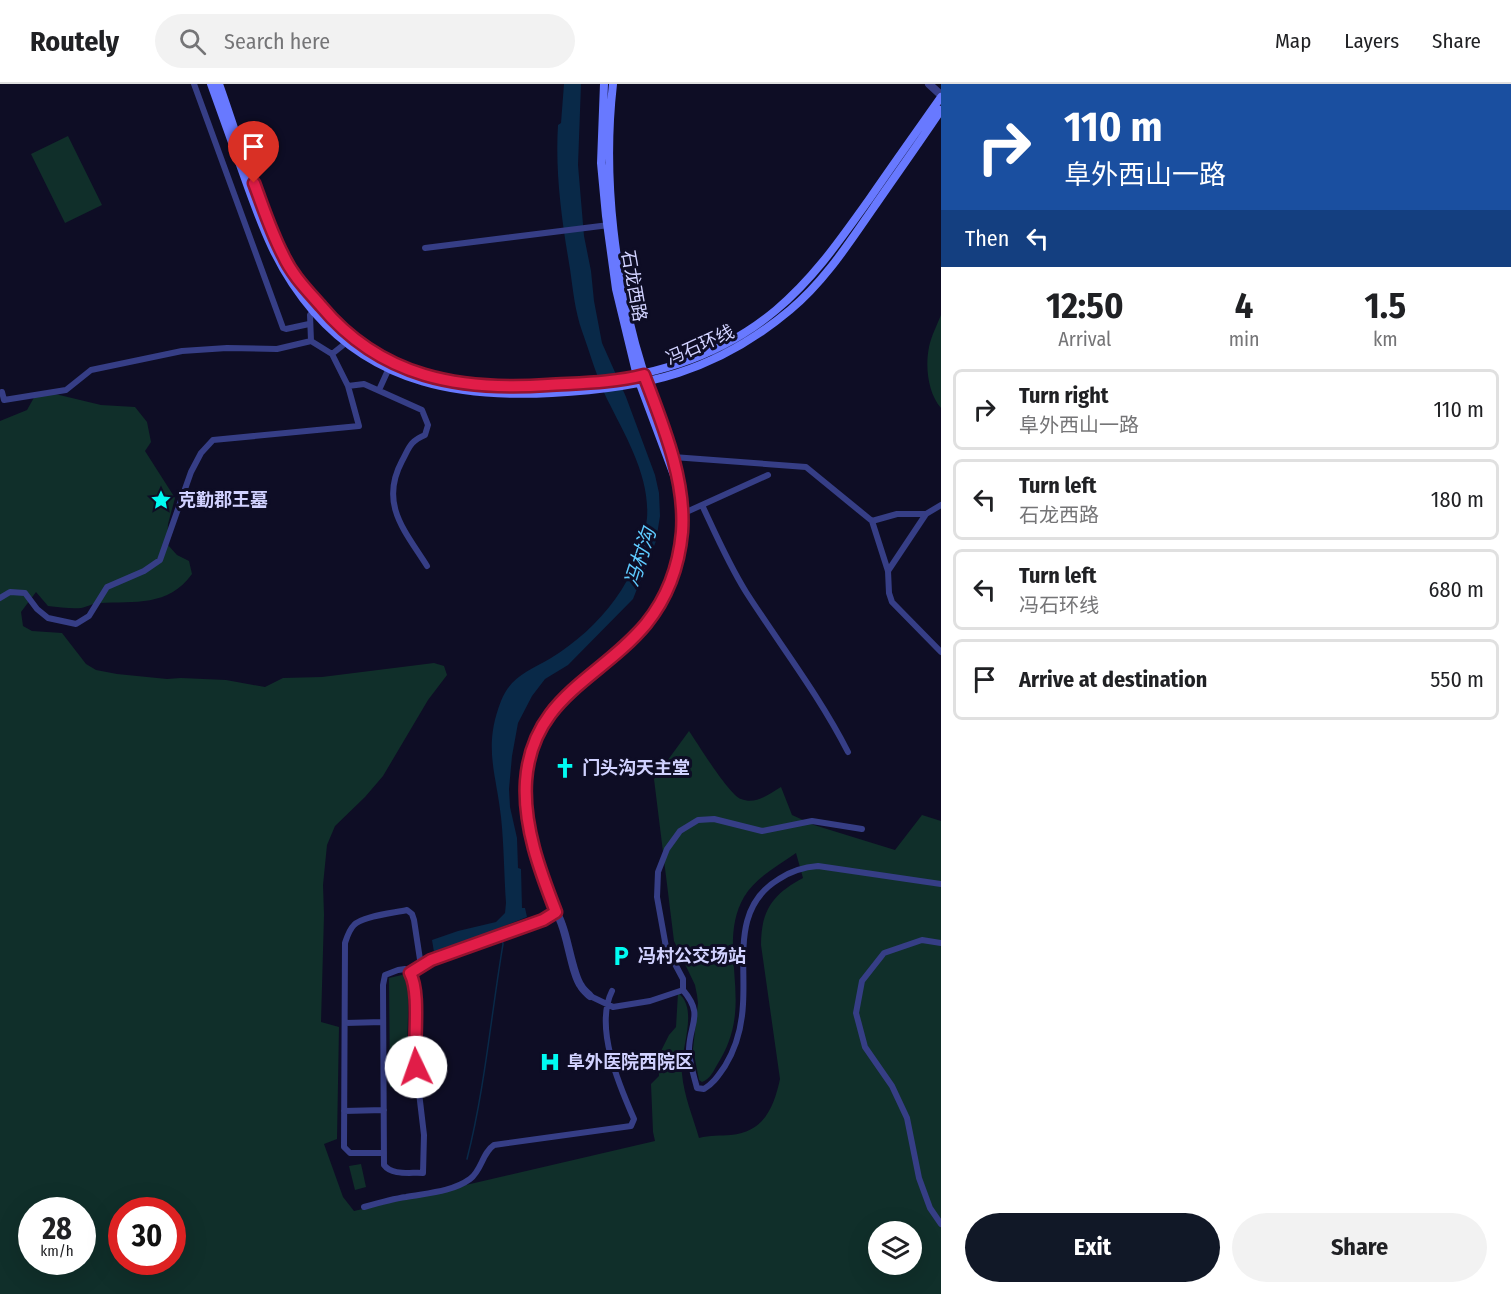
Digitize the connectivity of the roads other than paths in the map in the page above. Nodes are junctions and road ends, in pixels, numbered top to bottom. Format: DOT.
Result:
graph roads {
  1 [pos="194,84"];
  2 [pos="211,84"];
  3 [pos="219,84"];
  4 [pos="604,84"];
  5 [pos="613,84"];
  6 [pos="929,84"];
  7 [pos="941,96"];
  8 [pos="941,110"];
  9 [pos="610,224"];
  10 [pos="425,248"];
  11 [pos="316,308"];
  12 [pos="309,324"];
  13 [pos="311,341"];
  14 [pos="347,342"];
  15 [pos="332,354"];
  16 [pos="389,368"];
  17 [pos="642,380"];
  18 [pos="348,386"];
  19 [pos="596,386"];
  20 [pos="379,390"];
  21 [pos="2,392"];
  22 [pos="673,457"];
  23 [pos="768,475"];
  24 [pos="678,486"];
  25 [pos="702,505"];
  26 [pos="941,505"];
  27 [pos="682,514"];
  28 [pos="926,514"];
  29 [pos="872,521"];
  30 [pos="427,566"];
  31 [pos="888,571"];
  32 [pos="0,598"];
  33 [pos="941,652"];
  34 [pos="848,752"];
  35 [pos="862,829"];
  36 [pos="941,884"];
  37 [pos="556,912"];
  38 [pos="941,943"];
  39 [pos="422,966"];
  40 [pos="410,973"];
  41 [pos="683,990"];
  42 [pos="612,992"];
  43 [pos="590,996"];
  44 [pos="607,1005"];
  45 [pos="383,1022"];
  46 [pos="345,1023"];
  47 [pos="384,1110"];
  48 [pos="344,1111"];
  49 [pos="384,1153"];
  50 [pos="364,1207"];
  51 [pos="941,1224"];
  1 -- 12 [label="street"];
  2 -- 11 [label="main road, 冯石环线"];
  3 -- 11 [label="main road, 冯石环线"];
  4 -- 9 [label="main road, 石龙西路"];
  5 -- 9 [label="main road, 石龙西路"];
  6 -- 7 [label="street"];
  7 -- 17 [label="main road, 冯石环线"];
  8 -- 17 [label="main road, 冯石环线"];
  9 -- 10 [label="street"];
  9 -- 17 [label="main road, 石龙西路"];
  11 -- 12 [label="street"];
  11 -- 14 [label="main road, 冯石环线"];
  11 -- 19 [label="main road, 冯石环线"];
  12 -- 13 [label="street"];
  13 -- 15 [label="street"];
  13 -- 21 [label="street"];
  14 -- 15 [label="street"];
  14 -- 16 [label="main road, 冯石环线"];
  15 -- 18 [label="street"];
  16 -- 19 [label="main road, 冯石环线"];
  16 -- 20 [label="street"];
  17 -- 19 [label="main road, 冯石环线"];
  17 -- 19 [label="main road, 冯石环线"];
  17 -- 22 [label="main road, 石龙西路"];
  17 -- 24 [label="main road, 石龙西路"];
  18 -- 20 [label="street"];
  18 -- 32 [label="street"];
  20 -- 30 [label="street"];
  22 -- 24 [label="main road, 石龙西路"];
  22 -- 29 [label="street"];
  23 -- 25 [label="street"];
  24 -- 27 [label="street, 石龙西路"];
  25 -- 27 [label="street"];
  25 -- 34 [label="street"];
  26 -- 28 [label="street"];
  27 -- 37 [label="street, 石龙西路"];
  28 -- 29 [label="street"];
  28 -- 31 [label="street"];
  29 -- 31 [label="street"];
  31 -- 33 [label="street"];
  35 -- 41 [label="street"];
  36 -- 41 [label="street"];
  37 -- 39 [label="street"];
  37 -- 43 [label="street, 石龙西路"];
  38 -- 51 [label="street"];
  39 -- 40 [label="street"];
  39 -- 46 [label="street"];
  40 -- 45 [label="street"];
  40 -- 49 [label="street"];
  41 -- 44 [label="street"];
  42 -- 44 [label="street"];
  43 -- 44 [label="street"];
  44 -- 50 [label="street"];
  45 -- 46 [label="street"];
  45 -- 47 [label="street"];
  46 -- 48 [label="street"];
  47 -- 48 [label="street"];
  47 -- 49 [label="street"];
  48 -- 49 [label="street"];
}
